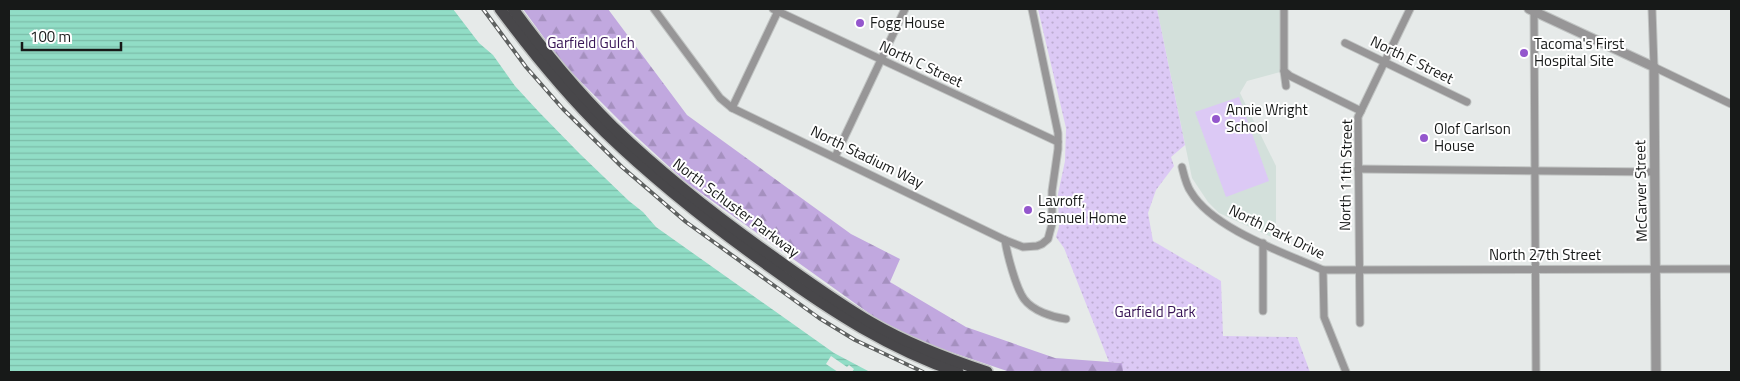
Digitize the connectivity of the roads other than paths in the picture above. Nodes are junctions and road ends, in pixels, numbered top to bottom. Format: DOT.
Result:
graph roads {
  1 [pos="500,9"];
  2 [pos="513,9"];
  3 [pos="654,9"];
  4 [pos="905,9"];
  5 [pos="1032,9"];
  6 [pos="1284,9"];
  7 [pos="1410,9"];
  8 [pos="1652,9"];
  9 [pos="777,10"];
  10 [pos="1533,10"];
  11 [pos="1345,44"];
  12 [pos="881,60"];
  13 [pos="1384,62"];
  14 [pos="1654,67"];
  15 [pos="1284,71"];
  16 [pos="1286,86"];
  17 [pos="1467,102"];
  18 [pos="1731,104"];
  19 [pos="732,108"];
  20 [pos="1361,111"];
  21 [pos="1058,142"];
  22 [pos="835,157"];
  23 [pos="1182,167"];
  24 [pos="1358,169"];
  25 [pos="1536,171"];
  26 [pos="1655,172"];
  27 [pos="1005,240"];
  28 [pos="1263,243"];
  29 [pos="1535,269"];
  30 [pos="1656,269"];
  31 [pos="1731,269"];
  32 [pos="1323,270"];
  33 [pos="1360,270"];
  34 [pos="1263,311"];
  35 [pos="1066,319"];
  36 [pos="1360,323"];
  37 [pos="958,372"];
  38 [pos="987,372"];
  39 [pos="1346,372"];
  40 [pos="1536,372"];
  41 [pos="1656,372"];
  1 -- 37 [label="highway, North Schuster Parkway"];
  2 -- 38 [label="highway, North Schuster Parkway"];
  3 -- 19 [label="street, North Stadium Way"];
  4 -- 12 [label="street"];
  5 -- 21 [label="street"];
  6 -- 15 [label="street"];
  7 -- 13 [label="street, North 11th Street"];
  8 -- 14 [label="street, McCarver Street"];
  9 -- 12 [label="street, North C Street"];
  9 -- 19 [label="street"];
  10 -- 14 [label="street"];
  10 -- 25 [label="street"];
  11 -- 13 [label="street, North E Street"];
  12 -- 21 [label="street, North C Street"];
  12 -- 22 [label="street"];
  13 -- 17 [label="street, North E Street"];
  13 -- 20 [label="street, North 11th Street"];
  14 -- 18 [label="street"];
  14 -- 26 [label="street, McCarver Street"];
  15 -- 16 [label="street"];
  15 -- 20 [label="street"];
  19 -- 22 [label="street, North Stadium Way"];
  20 -- 24 [label="street, North 11th Street"];
  21 -- 27 [label="street, North Stadium Way"];
  22 -- 27 [label="street, North Stadium Way"];
  23 -- 28 [label="street, North Park Drive"];
  24 -- 25 [label="street"];
  24 -- 33 [label="street, North 11th Street"];
  25 -- 26 [label="street"];
  25 -- 29 [label="street"];
  26 -- 30 [label="street, McCarver Street"];
  27 -- 35 [label="street"];
  28 -- 32 [label="street, North Park Drive"];
  28 -- 34 [label="street"];
  29 -- 30 [label="street, North 27th Street"];
  29 -- 33 [label="street, North 27th Street"];
  29 -- 40 [label="street"];
  30 -- 31 [label="street, North 27th Street"];
  30 -- 41 [label="street, McCarver Street"];
  32 -- 33 [label="street, North Park Drive"];
  32 -- 39 [label="street"];
  33 -- 36 [label="street, North 11th Street"];
}
